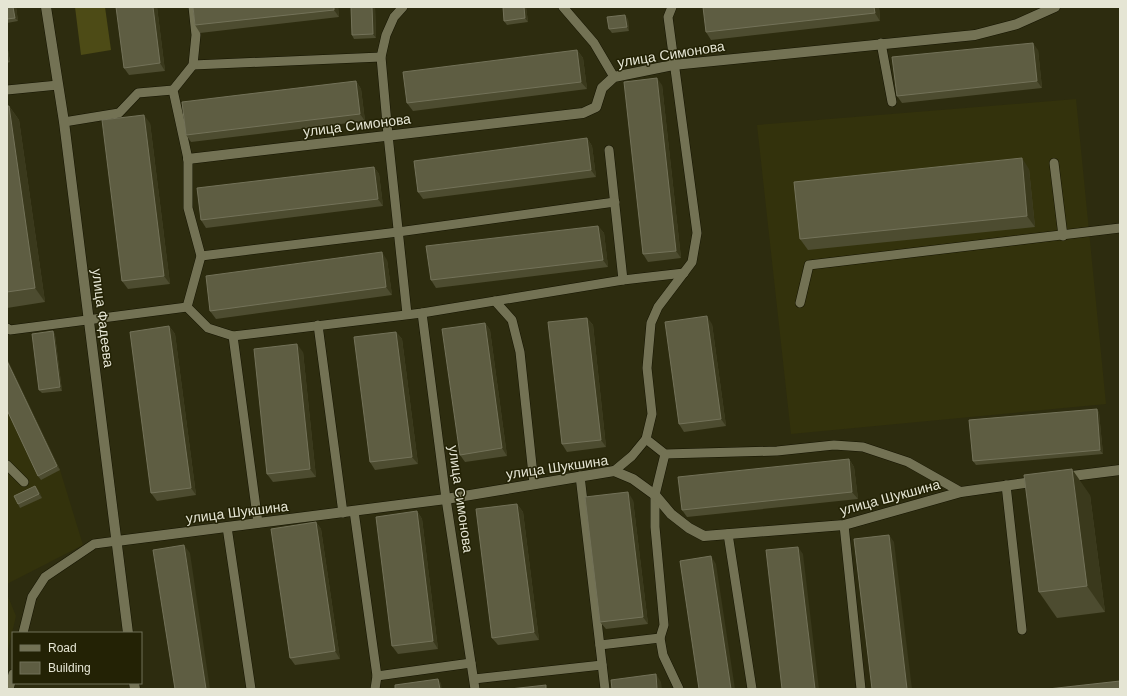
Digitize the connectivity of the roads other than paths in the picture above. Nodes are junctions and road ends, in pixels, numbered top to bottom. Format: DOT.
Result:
graph roads {
  1 [pos="46,7"];
  2 [pos="193,7"];
  3 [pos="404,7"];
  4 [pos="564,7"];
  5 [pos="672,7"];
  6 [pos="1055,7"];
  7 [pos="881,43"];
  8 [pos="381,57"];
  9 [pos="193,65"];
  10 [pos="673,65"];
  11 [pos="614,76"];
  12 [pos="58,85"];
  13 [pos="7,90"];
  14 [pos="173,90"];
  15 [pos="892,102"];
  16 [pos="64,122"];
  17 [pos="388,135"];
  18 [pos="609,150"];
  19 [pos="188,160"];
  20 [pos="1054,163"];
  21 [pos="615,202"];
  22 [pos="1120,228"];
  23 [pos="398,232"];
  24 [pos="1063,236"];
  25 [pos="201,256"];
  26 [pos="684,273"];
  27 [pos="623,280"];
  28 [pos="495,301"];
  29 [pos="800,303"];
  30 [pos="187,307"];
  31 [pos="422,313"];
  32 [pos="407,314"];
  33 [pos="89,320"];
  34 [pos="318,325"];
  35 [pos="7,328"];
  36 [pos="233,336"];
  37 [pos="646,440"];
  38 [pos="665,454"];
  39 [pos="7,465"];
  40 [pos="1120,470"];
  41 [pos="614,471"];
  42 [pos="580,476"];
  43 [pos="24,482"];
  44 [pos="534,484"];
  45 [pos="1006,485"];
  46 [pos="961,492"];
  47 [pos="655,495"];
  48 [pos="446,499"];
  49 [pos="349,512"];
  50 [pos="258,523"];
  51 [pos="844,525"];
  52 [pos="227,527"];
  53 [pos="728,534"];
  54 [pos="117,541"];
  55 [pos="1022,630"];
  56 [pos="23,632"];
  57 [pos="128,632"];
  58 [pos="660,638"];
  59 [pos="600,644"];
  60 [pos="471,663"];
  61 [pos="602,665"];
  62 [pos="377,676"];
  63 [pos="12,678"];
  64 [pos="474,679"];
  65 [pos="9,689"];
  66 [pos="252,689"];
  67 [pos="375,689"];
  68 [pos="475,689"];
  69 [pos="605,689"];
  70 [pos="679,689"];
  71 [pos="752,689"];
  72 [pos="861,689"];
  1 -- 12 [label="street, улица Фадеева"];
  2 -- 9 [label="lane"];
  3 -- 8 [label="lane"];
  4 -- 11 [label="lane"];
  5 -- 10 [label="lane"];
  6 -- 7 [label="street, улица Симонова"];
  7 -- 10 [label="street, улица Симонова"];
  7 -- 15 [label="lane"];
  8 -- 9 [label="lane"];
  8 -- 17 [label="lane"];
  9 -- 14 [label="lane"];
  10 -- 11 [label="street, улица Симонова"];
  10 -- 26 [label="lane"];
  11 -- 17 [label="street, улица Симонова"];
  12 -- 13 [label="lane"];
  12 -- 16 [label="street, улица Фадеева"];
  14 -- 16 [label="lane"];
  14 -- 19 [label="lane"];
  16 -- 33 [label="street, улица Фадеева"];
  17 -- 19 [label="street, улица Симонова"];
  17 -- 23 [label="lane"];
  18 -- 21 [label="lane"];
  19 -- 25 [label="lane"];
  20 -- 24 [label="lane"];
  21 -- 23 [label="lane"];
  21 -- 27 [label="lane"];
  22 -- 24 [label="lane"];
  23 -- 25 [label="lane"];
  23 -- 32 [label="lane"];
  24 -- 29 [label="lane"];
  25 -- 30 [label="lane"];
  26 -- 27 [label="lane"];
  26 -- 37 [label="lane"];
  27 -- 28 [label="lane"];
  28 -- 31 [label="lane"];
  28 -- 44 [label="lane"];
  30 -- 33 [label="lane"];
  30 -- 36 [label="lane"];
  31 -- 32 [label="lane"];
  31 -- 48 [label="lane, улица Симонова"];
  32 -- 34 [label="lane"];
  33 -- 35 [label="lane"];
  33 -- 54 [label="street, улица Фадеева"];
  34 -- 36 [label="lane"];
  34 -- 49 [label="lane"];
  36 -- 50 [label="lane"];
  37 -- 38 [label="lane"];
  37 -- 41 [label="lane"];
  38 -- 46 [label="lane"];
  38 -- 47 [label="lane"];
  39 -- 43 [label="lane"];
  40 -- 45 [label="street, улица Шукшина"];
  41 -- 42 [label="street, улица Шукшина"];
  41 -- 47 [label="street, улица Шукшина"];
  42 -- 44 [label="street, улица Шукшина"];
  42 -- 59 [label="lane"];
  44 -- 48 [label="street, улица Шукшина"];
  45 -- 46 [label="street, улица Шукшина"];
  45 -- 55 [label="lane"];
  46 -- 51 [label="street, улица Шукшина"];
  47 -- 53 [label="street, улица Шукшина"];
  47 -- 58 [label="lane"];
  48 -- 49 [label="street, улица Шукшина"];
  48 -- 60 [label="lane, улица Симонова"];
  49 -- 50 [label="street, улица Шукшина"];
  49 -- 62 [label="lane"];
  50 -- 52 [label="street, улица Шукшина"];
  51 -- 53 [label="street, улица Шукшина"];
  51 -- 72 [label="lane"];
  52 -- 54 [label="street, улица Шукшина"];
  52 -- 66 [label="lane"];
  53 -- 71 [label="lane"];
  54 -- 56 [label="lane"];
  54 -- 57 [label="street, улица Фадеева"];
  58 -- 59 [label="lane"];
  58 -- 70 [label="lane"];
  59 -- 61 [label="lane"];
  60 -- 62 [label="lane"];
  60 -- 64 [label="lane, улица Симонова"];
  61 -- 64 [label="lane"];
  61 -- 69 [label="lane"];
  62 -- 67 [label="lane"];
  63 -- 65 [label="lane"];
  64 -- 68 [label="lane, улица Симонова"];
}
